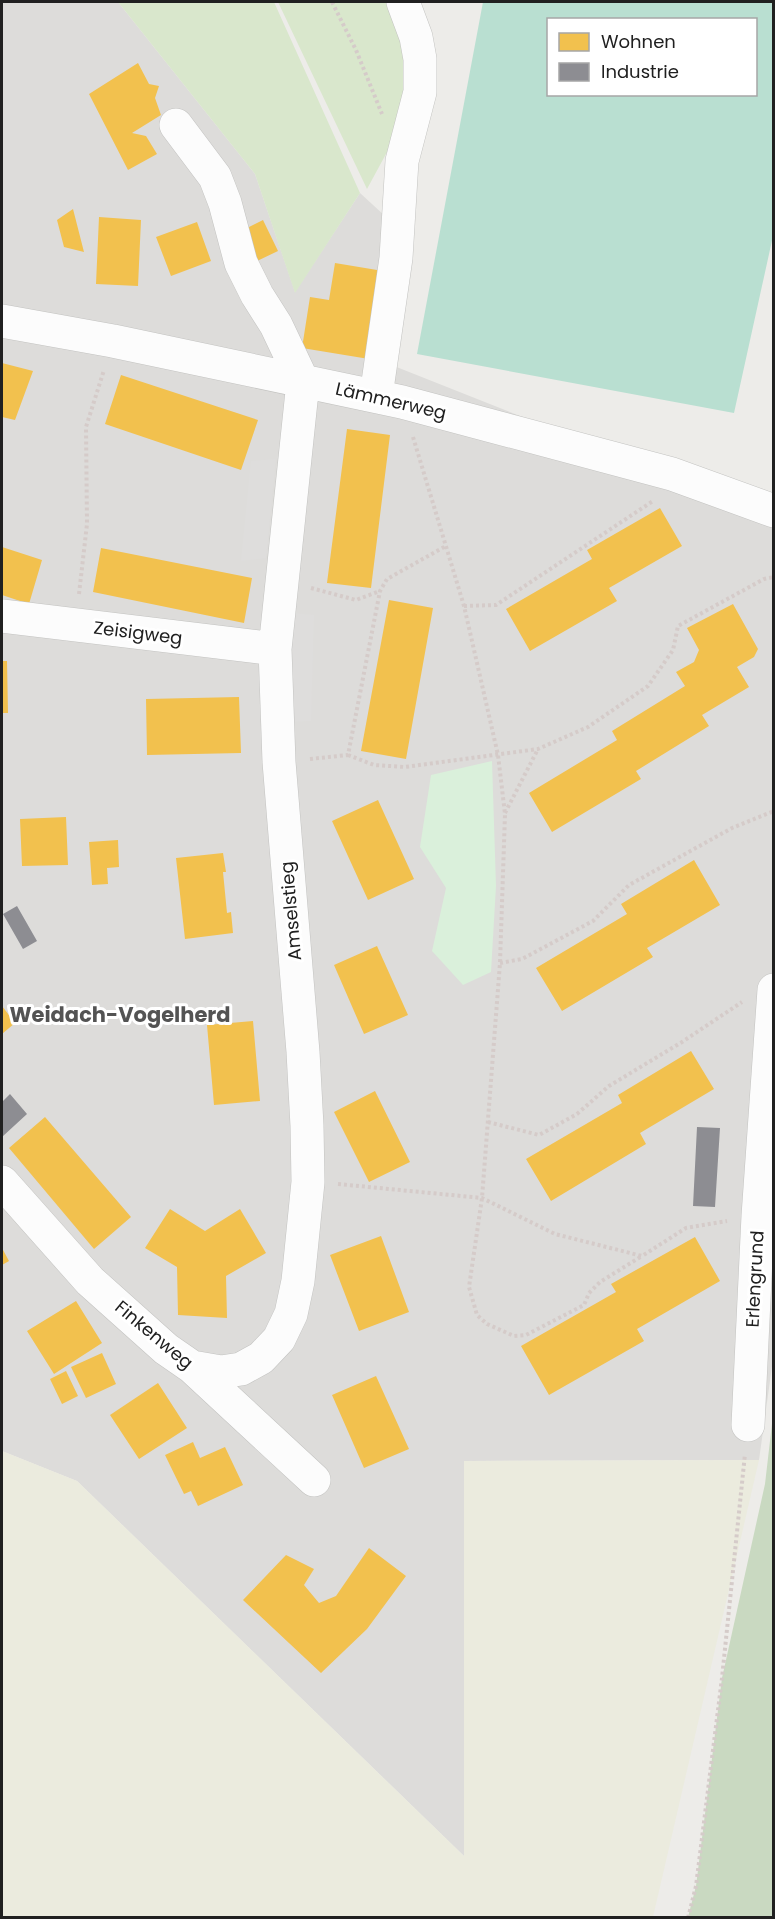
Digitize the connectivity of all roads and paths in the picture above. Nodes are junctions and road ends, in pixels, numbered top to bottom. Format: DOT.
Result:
graph roads {
  1 [pos="333,2"];
  2 [pos="403,2"];
  3 [pos="383,117"];
  4 [pos="176,125"];
  5 [pos="2,321"];
  6 [pos="113,341"];
  7 [pos="303,382"];
  8 [pos="389,399"];
  9 [pos="672,474"];
  10 [pos="774,511"];
  11 [pos="446,546"];
  12 [pos="774,577"];
  13 [pos="281,581"];
  14 [pos="380,591"];
  15 [pos="464,606"];
  16 [pos="2,616"];
  17 [pos="76,626"];
  18 [pos="275,650"];
  19 [pos="538,749"];
  20 [pos="348,755"];
  21 [pos="498,755"];
  22 [pos="279,762"];
  23 [pos="774,811"];
  24 [pos="505,814"];
  25 [pos="500,963"];
  26 [pos="760,995"];
  27 [pos="488,1122"];
  28 [pos="2,1182"];
  29 [pos="308,1182"];
  30 [pos="482,1198"];
  31 [pos="758,1216"];
  32 [pos="642,1256"];
  33 [pos="192,1367"];
  34 [pos="748,1425"];
  35 [pos="314,1480"];
  36 [pos="688,1917"];
  1 -- 3 [label="path"];
  2 -- 8 [label="street"];
  4 -- 7 [label="street"];
  5 -- 6 [label="street, Lämmerweg"];
  6 -- 7 [label="street, Lämmerweg"];
  6 -- 17 [label="path"];
  7 -- 8 [label="street, Lämmerweg"];
  7 -- 13 [label="street, Amselstieg"];
  8 -- 9 [label="street, Lämmerweg"];
  8 -- 11 [label="path"];
  9 -- 10 [label="street, Lämmerweg"];
  9 -- 15 [label="path"];
  11 -- 14 [label="path"];
  11 -- 15 [label="path"];
  12 -- 19 [label="path"];
  13 -- 14 [label="path"];
  13 -- 18 [label="street, Amselstieg"];
  14 -- 20 [label="path"];
  15 -- 21 [label="path"];
  16 -- 17 [label="street, Zeisigweg"];
  17 -- 18 [label="street, Zeisigweg"];
  18 -- 22 [label="street, Amselstieg"];
  19 -- 21 [label="path"];
  19 -- 24 [label="path"];
  20 -- 21 [label="path"];
  20 -- 22 [label="path"];
  21 -- 24 [label="path"];
  22 -- 29 [label="street, Amselstieg"];
  23 -- 25 [label="path"];
  24 -- 25 [label="path"];
  25 -- 27 [label="path"];
  26 -- 27 [label="path"];
  26 -- 31 [label="street, Erlengrund"];
  27 -- 30 [label="path"];
  28 -- 33 [label="street, Finkenweg"];
  29 -- 30 [label="path"];
  29 -- 33 [label="street, Amselstieg"];
  30 -- 32 [label="path"];
  30 -- 32 [label="path"];
  31 -- 32 [label="path"];
  31 -- 34 [label="street, Erlengrund"];
  33 -- 35 [label="street, Finkenweg"];
  34 -- 36 [label="path"];
}
